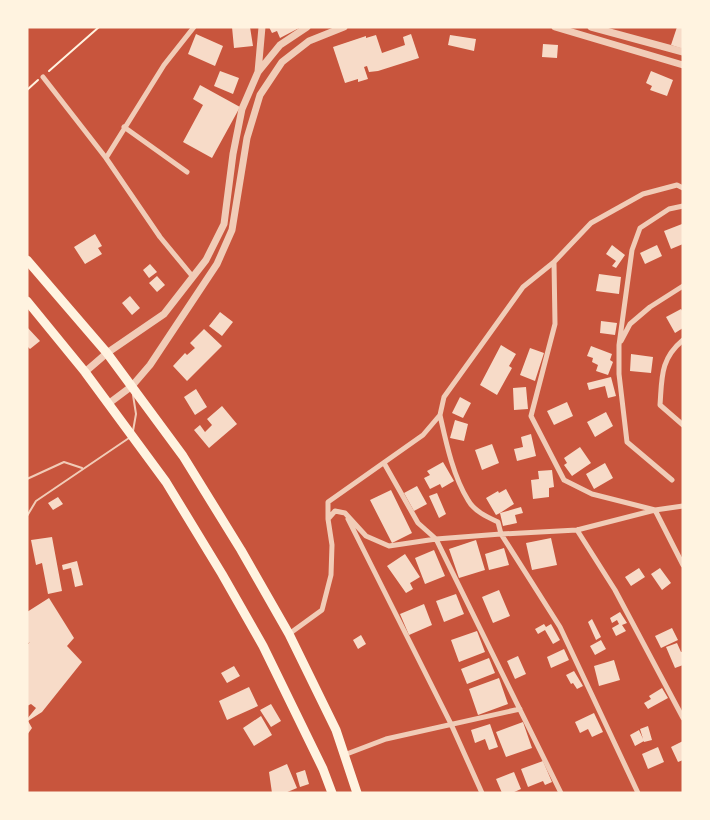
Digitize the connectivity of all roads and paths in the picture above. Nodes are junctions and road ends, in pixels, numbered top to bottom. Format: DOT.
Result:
graph roads {
  1 [pos="99,27"];
  2 [pos="194,27"];
  3 [pos="262,27"];
  4 [pos="307,27"];
  5 [pos="344,27"];
  6 [pos="555,27"];
  7 [pos="591,27"];
  8 [pos="683,52"];
  9 [pos="682,63"];
  10 [pos="258,72"];
  11 [pos="43,77"];
  12 [pos="27,90"];
  13 [pos="124,127"];
  14 [pos="106,158"];
  15 [pos="187,172"];
  16 [pos="683,188"];
  17 [pos="683,206"];
  18 [pos="27,260"];
  19 [pos="554,262"];
  20 [pos="193,277"];
  21 [pos="683,286"];
  22 [pos="27,301"];
  23 [pos="683,340"];
  24 [pos="619,345"];
  25 [pos="107,353"];
  26 [pos="85,372"];
  27 [pos="132,386"];
  28 [pos="108,404"];
  29 [pos="440,415"];
  30 [pos="683,425"];
  31 [pos="132,436"];
  32 [pos="384,463"];
  33 [pos="82,468"];
  34 [pos="27,478"];
  35 [pos="672,480"];
  36 [pos="683,506"];
  37 [pos="655,510"];
  38 [pos="345,513"];
  39 [pos="27,516"];
  40 [pos="327,519"];
  41 [pos="577,530"];
  42 [pos="501,534"];
  43 [pos="436,539"];
  44 [pos="683,565"];
  45 [pos="289,634"];
  46 [pos="520,709"];
  47 [pos="683,718"];
  48 [pos="451,724"];
  49 [pos="344,755"];
  50 [pos="332,793"];
  51 [pos="357,793"];
  52 [pos="482,793"];
  53 [pos="561,793"];
  54 [pos="638,793"];
  1 -- 11 [label="path"];
  2 -- 13 [label="street"];
  3 -- 10 [label="street"];
  4 -- 10 [label="street"];
  5 -- 27 [label="street"];
  6 -- 9 [label="street"];
  7 -- 8 [label="street"];
  10 -- 20 [label="street"];
  11 -- 12 [label="path"];
  11 -- 14 [label="street"];
  13 -- 14 [label="street"];
  13 -- 15 [label="street"];
  14 -- 20 [label="street"];
  16 -- 19 [label="street"];
  17 -- 24 [label="street"];
  18 -- 25 [label="highway"];
  19 -- 29 [label="street"];
  19 -- 37 [label="street"];
  20 -- 25 [label="street"];
  21 -- 24 [label="street"];
  22 -- 26 [label="highway"];
  23 -- 30 [label="street"];
  24 -- 35 [label="street"];
  25 -- 26 [label="street"];
  25 -- 27 [label="highway"];
  26 -- 28 [label="highway"];
  27 -- 28 [label="street"];
  27 -- 31 [label="lane"];
  27 -- 45 [label="highway"];
  28 -- 31 [label="highway"];
  29 -- 32 [label="street"];
  29 -- 42 [label="street"];
  31 -- 33 [label="lane"];
  31 -- 50 [label="highway"];
  32 -- 40 [label="street"];
  32 -- 43 [label="street"];
  33 -- 34 [label="lane"];
  33 -- 39 [label="lane"];
  36 -- 37 [label="street"];
  37 -- 41 [label="street"];
  37 -- 44 [label="street"];
  38 -- 40 [label="street"];
  38 -- 43 [label="street"];
  38 -- 48 [label="street"];
  40 -- 45 [label="street"];
  41 -- 42 [label="street"];
  41 -- 47 [label="street"];
  42 -- 43 [label="street"];
  42 -- 54 [label="street"];
  43 -- 46 [label="street"];
  45 -- 49 [label="highway"];
  46 -- 48 [label="street"];
  46 -- 53 [label="street"];
  48 -- 49 [label="street"];
  48 -- 52 [label="street"];
  49 -- 51 [label="highway"];
}
